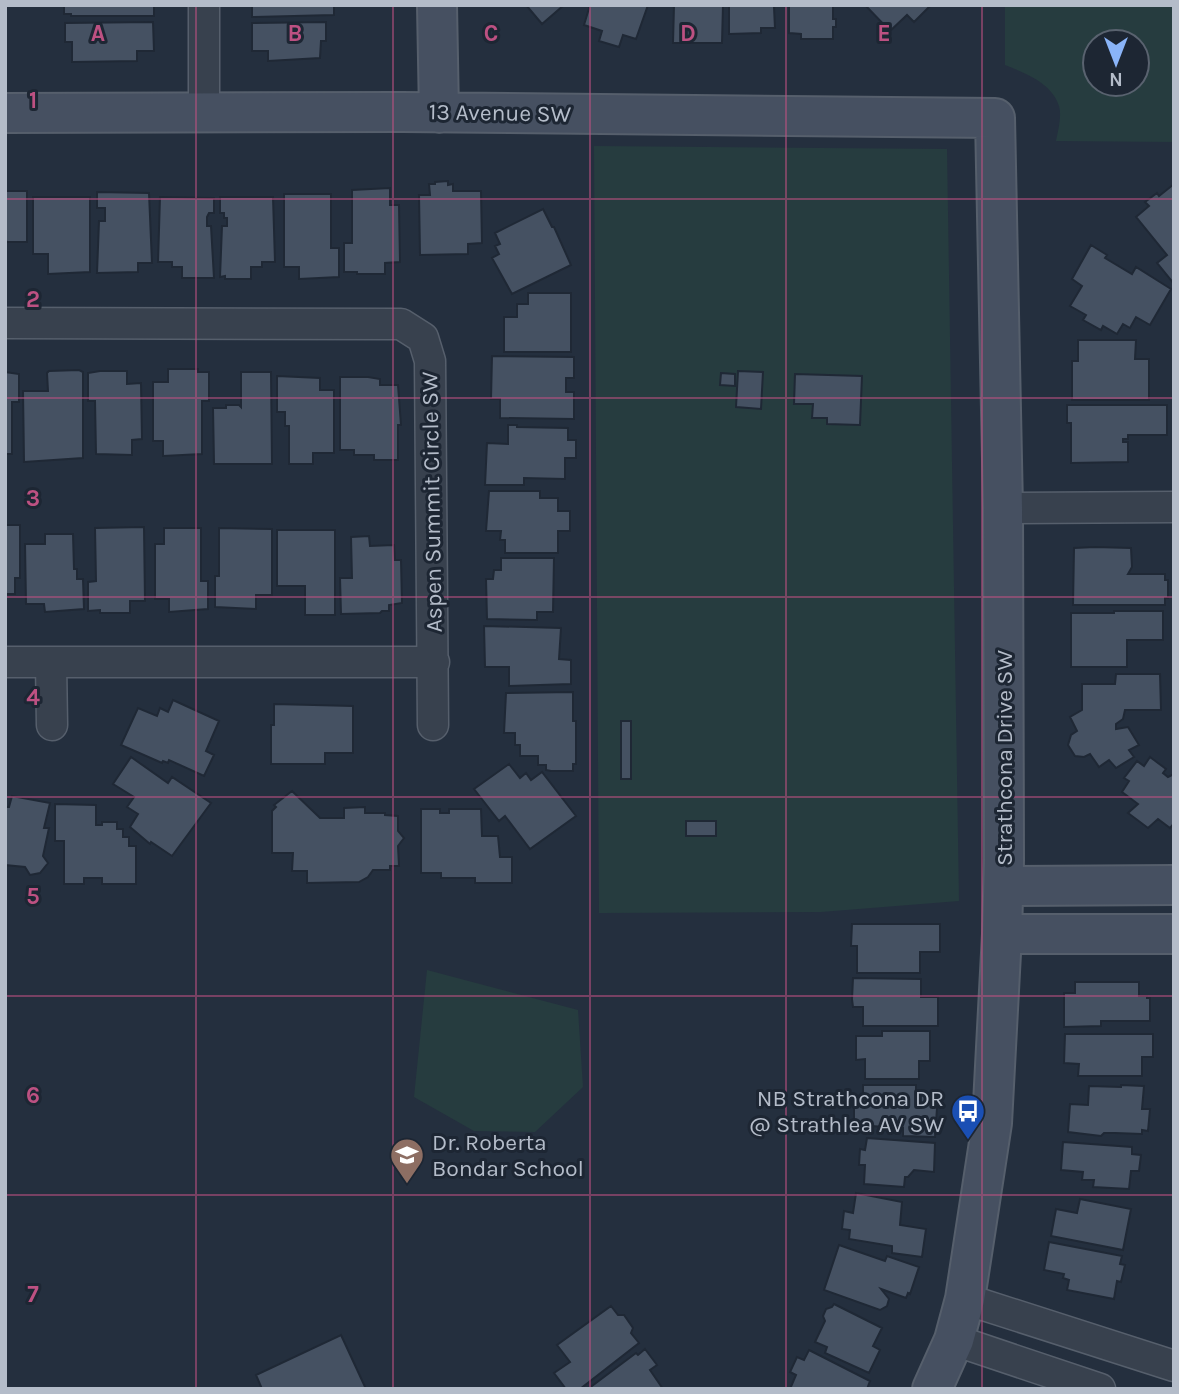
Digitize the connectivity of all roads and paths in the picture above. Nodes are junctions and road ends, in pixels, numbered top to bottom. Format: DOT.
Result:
graph roads {
  1 [pos="204,5"];
  2 [pos="437,5"];
  3 [pos="5,113"];
  4 [pos="204,113"];
  5 [pos="439,113"];
  6 [pos="995,118"];
  7 [pos="5,323"];
  8 [pos="1174,507"];
  9 [pos="1003,508"];
  10 [pos="5,662"];
  11 [pos="433,662"];
  12 [pos="51,663"];
  13 [pos="52,725"];
  14 [pos="433,725"];
  15 [pos="1174,885"];
  16 [pos="1004,886"];
  17 [pos="1002,934"];
  18 [pos="1174,934"];
  19 [pos="965,1300"];
  20 [pos="954,1340"];
  21 [pos="1174,1366"];
  22 [pos="932,1389"];
  23 [pos="1100,1389"];
  1 -- 4 [label="street"];
  2 -- 5 [label="street"];
  3 -- 4 [label="street, 13 Avenue SW"];
  4 -- 5 [label="street, 13 Avenue SW"];
  5 -- 6 [label="street, 13 Avenue SW"];
  6 -- 9 [label="street, Strathcona Drive SW"];
  7 -- 11 [label="street, Aspen Summit Circle SW"];
  8 -- 9 [label="street"];
  9 -- 16 [label="street, Strathcona Drive SW"];
  10 -- 12 [label="street, Aspen Summit Circle SW"];
  11 -- 12 [label="street, Aspen Summit Circle SW"];
  11 -- 14 [label="street"];
  12 -- 13 [label="street"];
  15 -- 16 [label="street"];
  16 -- 17 [label="street, Strathcona Drive SW"];
  17 -- 18 [label="street"];
  17 -- 19 [label="street, Strathcona Drive SW"];
  19 -- 20 [label="street, Strathcona Drive SW"];
  19 -- 21 [label="street"];
  20 -- 22 [label="street, Strathcona Drive SW"];
  20 -- 23 [label="street"];
}
